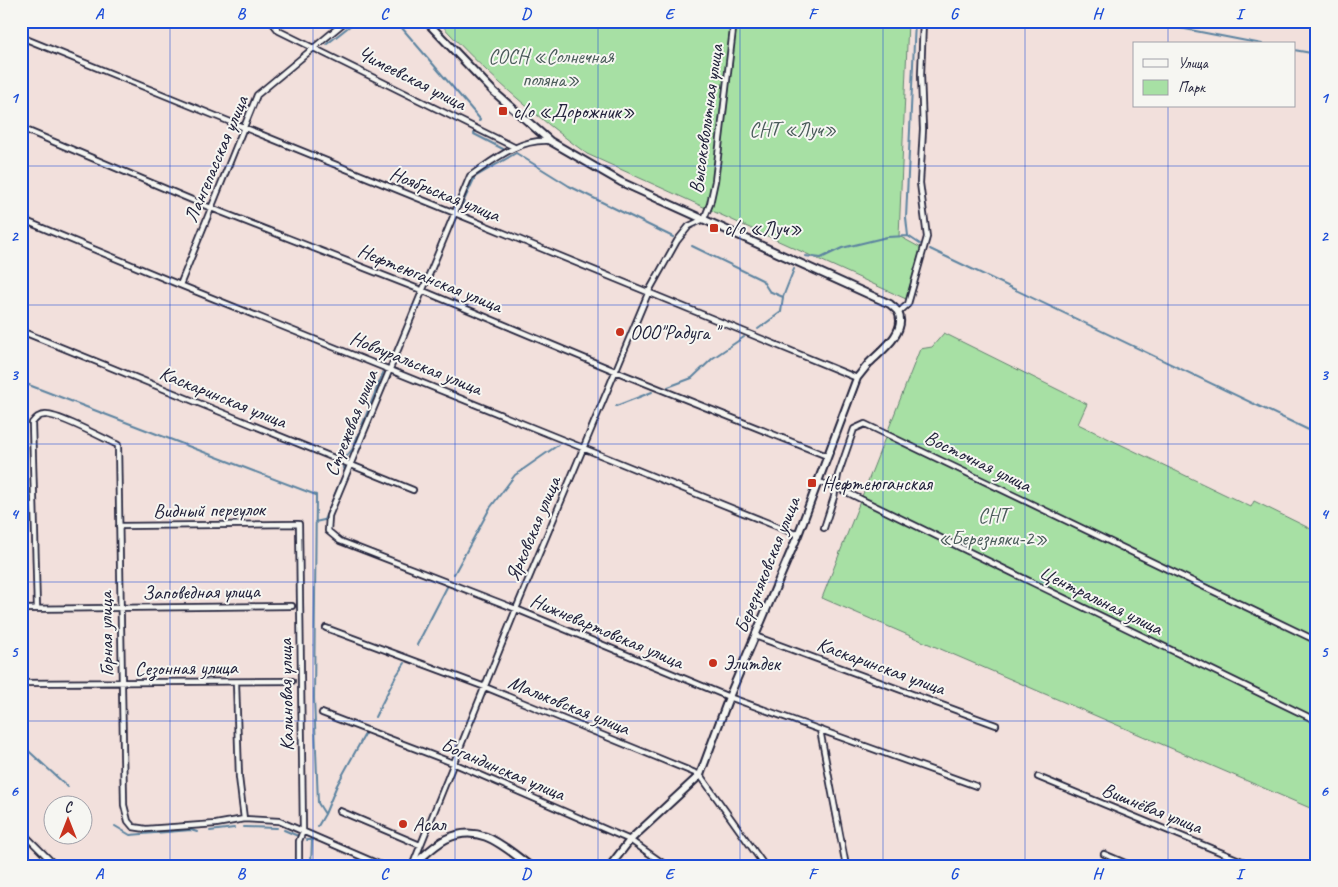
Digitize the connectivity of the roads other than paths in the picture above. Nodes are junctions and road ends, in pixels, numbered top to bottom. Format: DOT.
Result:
graph roads {
  1 [pos="271,21"];
  2 [pos="346,21"];
  3 [pos="426,21"];
  4 [pos="434,21"];
  5 [pos="734,21"];
  6 [pos="923,21"];
  7 [pos="433,30"];
  8 [pos="21,37"];
  9 [pos="316,47"];
  10 [pos="21,128"];
  11 [pos="244,128"];
  12 [pos="550,141"];
  13 [pos="514,146"];
  14 [pos="211,208"];
  15 [pos="453,213"];
  16 [pos="21,219"];
  17 [pos="704,219"];
  18 [pos="180,285"];
  19 [pos="421,290"];
  20 [pos="649,291"];
  21 [pos="898,313"];
  22 [pos="21,331"];
  23 [pos="390,368"];
  24 [pos="615,371"];
  25 [pos="857,378"];
  26 [pos="583,447"];
  27 [pos="827,456"];
  28 [pos="350,464"];
  29 [pos="818,482"];
  30 [pos="836,487"];
  31 [pos="413,490"];
  32 [pos="329,516"];
  33 [pos="299,524"];
  34 [pos="119,526"];
  35 [pos="824,528"];
  36 [pos="798,535"];
  37 [pos="292,606"];
  38 [pos="37,608"];
  39 [pos="121,608"];
  40 [pos="21,609"];
  41 [pos="516,609"];
  42 [pos="326,628"];
  43 [pos="755,636"];
  44 [pos="1317,641"];
  45 [pos="236,682"];
  46 [pos="292,682"];
  47 [pos="21,684"];
  48 [pos="122,684"];
  49 [pos="485,686"];
  50 [pos="729,697"];
  51 [pos="322,713"];
  52 [pos="1317,721"];
  53 [pos="996,724"];
  54 [pos="820,730"];
  55 [pos="453,763"];
  56 [pos="700,775"];
  57 [pos="1038,778"];
  58 [pos="976,786"];
  59 [pos="340,811"];
  60 [pos="244,819"];
  61 [pos="303,830"];
  62 [pos="21,831"];
  63 [pos="630,840"];
  64 [pos="420,845"];
  65 [pos="1104,854"];
  66 [pos="762,862"];
  67 [pos="56,866"];
  68 [pos="300,866"];
  69 [pos="383,866"];
  70 [pos="412,866"];
  71 [pos="530,866"];
  72 [pos="610,866"];
  73 [pos="666,866"];
  74 [pos="846,866"];
  75 [pos="1132,866"];
  76 [pos="1254,866"];
  1 -- 9 [label="street, Чимеевская улица"];
  2 -- 9 [label="street, Лангепасская улица"];
  3 -- 7 [label="street"];
  4 -- 7 [label="street"];
  5 -- 17 [label="street, Высоковольтная улица"];
  6 -- 21 [label="street"];
  7 -- 12 [label="street"];
  8 -- 11 [label="street, Ноябрьская улица"];
  9 -- 11 [label="street, Лангепасская улица"];
  9 -- 13 [label="street, Чимеевская улица"];
  10 -- 14 [label="street, Нефтеюганская улица"];
  11 -- 14 [label="street, Лангепасская улица"];
  11 -- 15 [label="street, Ноябрьская улица"];
  12 -- 13 [label="street, Стрежевая улица"];
  12 -- 17 [label="street"];
  13 -- 15 [label="street, Стрежевая улица"];
  14 -- 18 [label="street, Лангепасская улица"];
  14 -- 19 [label="street, Нефтеюганская улица"];
  15 -- 19 [label="street, Стрежевая улица"];
  15 -- 20 [label="street, Ноябрьская улица"];
  16 -- 18 [label="street, Новоуральская улица"];
  17 -- 20 [label="street, Ярковская улица"];
  17 -- 21 [label="street"];
  18 -- 23 [label="street, Новоуральская улица"];
  19 -- 23 [label="street, Стрежевая улица"];
  19 -- 24 [label="street, Нефтеюганская улица"];
  20 -- 24 [label="street, Ярковская улица"];
  20 -- 25 [label="street, Ноябрьская улица"];
  21 -- 25 [label="street, Березняковская улица"];
  22 -- 28 [label="street, Каскаринская улица"];
  23 -- 26 [label="street, Новоуральская улица"];
  23 -- 28 [label="street, Стрежевая улица"];
  24 -- 26 [label="street, Ярковская улица"];
  24 -- 27 [label="street, Нефтеюганская улица"];
  25 -- 27 [label="street, Березняковская улица"];
  26 -- 36 [label="street, Новоуральская улица"];
  26 -- 41 [label="street, Ярковская улица"];
  27 -- 29 [label="street, Березняковская улица"];
  28 -- 31 [label="street, Каскаринская улица"];
  28 -- 32 [label="street, Стрежевая улица"];
  29 -- 30 [label="street, Центральная улица"];
  29 -- 36 [label="street, Березняковская улица"];
  30 -- 35 [label="street, Восточная улица"];
  30 -- 44 [label="street, Восточная улица"];
  30 -- 52 [label="street, Центральная улица"];
  32 -- 41 [label="street, Нижневартовская улица"];
  33 -- 34 [label="street, Видный переулок"];
  33 -- 61 [label="street, Калиновая улица"];
  34 -- 38 [label="street, Горная улица"];
  34 -- 39 [label="street, Горная улица"];
  36 -- 43 [label="street, Березняковская улица"];
  37 -- 39 [label="street, Заповедная улица"];
  38 -- 39 [label="street, Заповедная улица"];
  38 -- 40 [label="street, Заповедная улица"];
  39 -- 48 [label="street, Горная улица"];
  41 -- 49 [label="street, Ярковская улица"];
  41 -- 50 [label="street, Нижневартовская улица"];
  42 -- 49 [label="street, Мальковская улица"];
  43 -- 50 [label="street, Березняковская улица"];
  43 -- 53 [label="street, Каскаринская улица"];
  45 -- 46 [label="street, Сезонная улица"];
  45 -- 48 [label="street, Сезонная улица"];
  45 -- 60 [label="street"];
  47 -- 48 [label="street, Сезонная улица"];
  48 -- 60 [label="street, Горная улица"];
  49 -- 55 [label="street, Ярковская улица"];
  49 -- 56 [label="street, Мальковская улица"];
  50 -- 54 [label="street, Нижневартовская улица"];
  50 -- 56 [label="street, Березняковская улица"];
  51 -- 55 [label="street, Богандинская улица"];
  54 -- 58 [label="street, Нижневартовская улица"];
  54 -- 74 [label="street"];
  55 -- 63 [label="street, Богандинская улица"];
  55 -- 64 [label="street, Ярковская улица"];
  56 -- 63 [label="street, Березняковская улица"];
  56 -- 66 [label="street"];
  57 -- 76 [label="street, Вишнёвая улица"];
  59 -- 64 [label="street"];
  60 -- 61 [label="street"];
  61 -- 68 [label="street, Калиновая улица"];
  61 -- 69 [label="street"];
  62 -- 67 [label="street"];
  63 -- 72 [label="street, Березняковская улица"];
  63 -- 73 [label="street, Богандинская улица"];
  64 -- 70 [label="street, Ярковская улица"];
  65 -- 75 [label="street"];
  70 -- 71 [label="street"];
}
